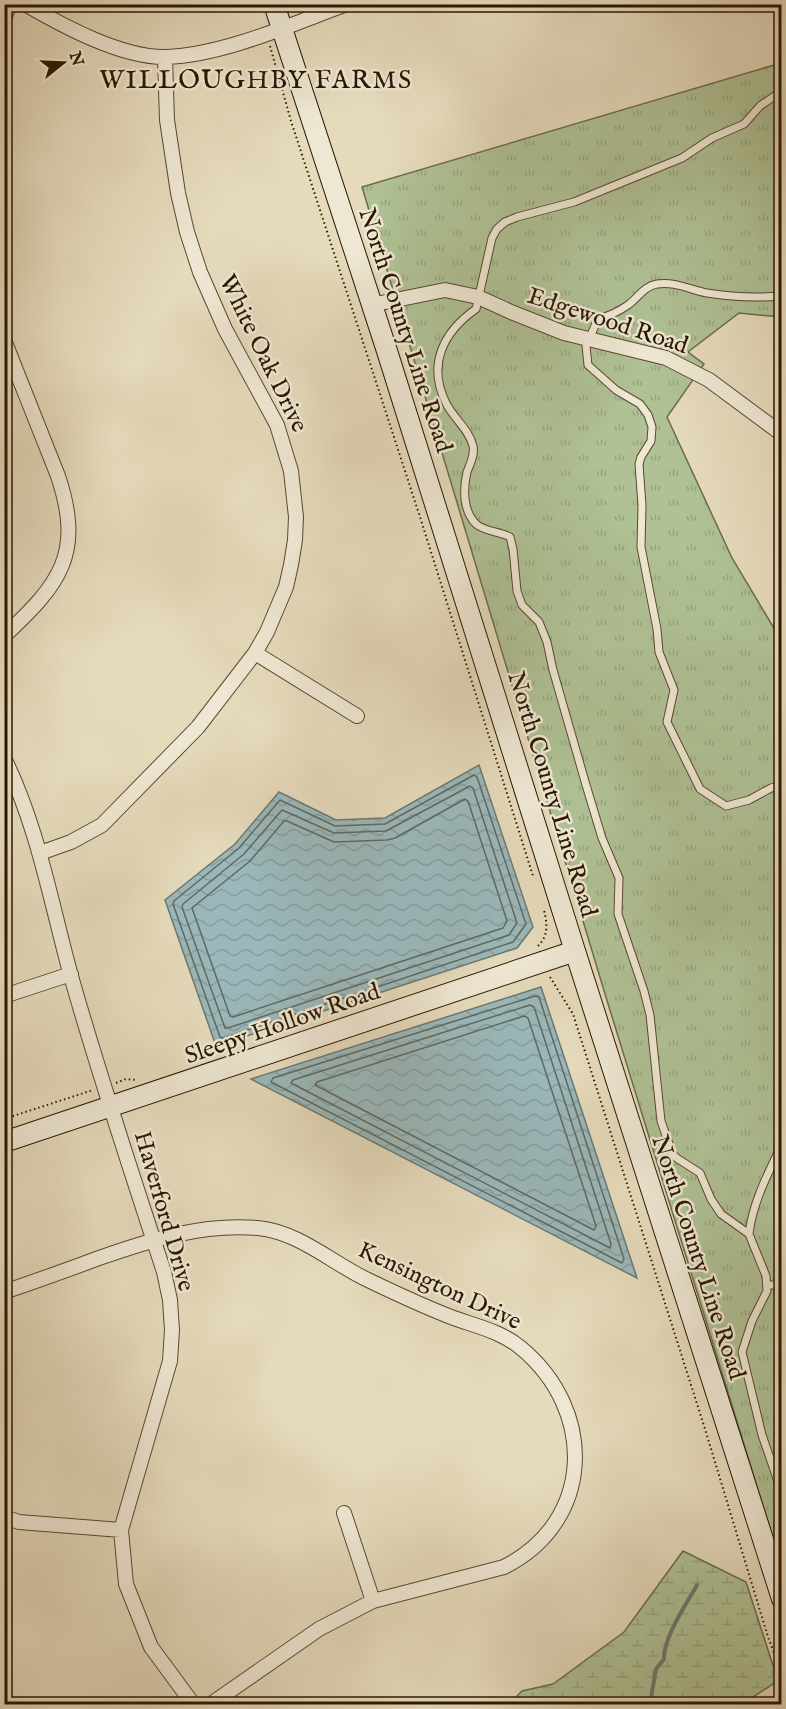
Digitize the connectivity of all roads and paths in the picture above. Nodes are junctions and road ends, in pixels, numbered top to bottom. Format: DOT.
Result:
graph roads {
  1 [pos="10,4"];
  2 [pos="26,4"];
  3 [pos="274,4"];
  4 [pos="347,4"];
  5 [pos="4,18"];
  6 [pos="281,28"];
  7 [pos="165,57"];
  8 [pos="271,57"];
  9 [pos="782,91"];
  10 [pos="782,296"];
  11 [pos="478,297"];
  12 [pos="371,305"];
  13 [pos="590,339"];
  14 [pos="4,340"];
  15 [pos="782,434"];
  16 [pos="4,636"];
  17 [pos="255,654"];
  18 [pos="357,716"];
  19 [pos="4,758"];
  20 [pos="8,774"];
  21 [pos="782,785"];
  22 [pos="40,853"];
  23 [pos="534,878"];
  24 [pos="541,901"];
  25 [pos="575,951"];
  26 [pos="540,963"];
  27 [pos="71,974"];
  28 [pos="4,996"];
  29 [pos="110,1107"];
  30 [pos="4,1142"];
  31 [pos="782,1144"];
  32 [pos="749,1234"];
  33 [pos="153,1239"];
  34 [pos="767,1285"];
  35 [pos="782,1285"];
  36 [pos="4,1292"];
  37 [pos="782,1493"];
  38 [pos="344,1513"];
  39 [pos="4,1517"];
  40 [pos="121,1530"];
  41 [pos="782,1599"];
  42 [pos="373,1601"];
  43 [pos="782,1673"];
  44 [pos="782,1701"];
  45 [pos="193,1704"];
  46 [pos="212,1704"];
  47 [pos="776,1704"];
  1 -- 5 [label="street"];
  2 -- 7 [label="street"];
  3 -- 6 [label="street, North County Line Road"];
  4 -- 6 [label="street"];
  6 -- 7 [label="street"];
  6 -- 12 [label="street, North County Line Road"];
  7 -- 17 [label="street, White Oak Drive"];
  8 -- 23 [label="path"];
  9 -- 11 [label="lane"];
  10 -- 13 [label="lane"];
  11 -- 12 [label="street, Edgewood Road"];
  11 -- 13 [label="street, Edgewood Road"];
  11 -- 32 [label="lane"];
  12 -- 25 [label="street, North County Line Road"];
  13 -- 15 [label="street, Edgewood Road"];
  13 -- 21 [label="lane"];
  14 -- 16 [label="street"];
  17 -- 18 [label="street"];
  17 -- 22 [label="street, White Oak Drive"];
  19 -- 20 [label="street, Haverford Drive"];
  20 -- 22 [label="street, Haverford Drive"];
  22 -- 27 [label="street, Haverford Drive"];
  24 -- 26 [label="path"];
  25 -- 26 [label="street, Sleepy Hollow Road"];
  25 -- 41 [label="street, North County Line Road"];
  26 -- 29 [label="street, Sleepy Hollow Road"];
  26 -- 43 [label="path"];
  27 -- 28 [label="street"];
  27 -- 29 [label="street, Haverford Drive"];
  29 -- 30 [label="street, Sleepy Hollow Road"];
  29 -- 33 [label="street, Haverford Drive"];
  31 -- 32 [label="lane"];
  32 -- 34 [label="lane"];
  33 -- 36 [label="street, Kensington Drive"];
  33 -- 40 [label="street, Haverford Drive"];
  33 -- 42 [label="street, Kensington Drive"];
  34 -- 35 [label="lane"];
  34 -- 37 [label="lane"];
  38 -- 42 [label="street"];
  39 -- 40 [label="street"];
  40 -- 45 [label="street, Haverford Drive"];
  42 -- 46 [label="street, Kensington Drive"];
  44 -- 47 [label="path"];
}
